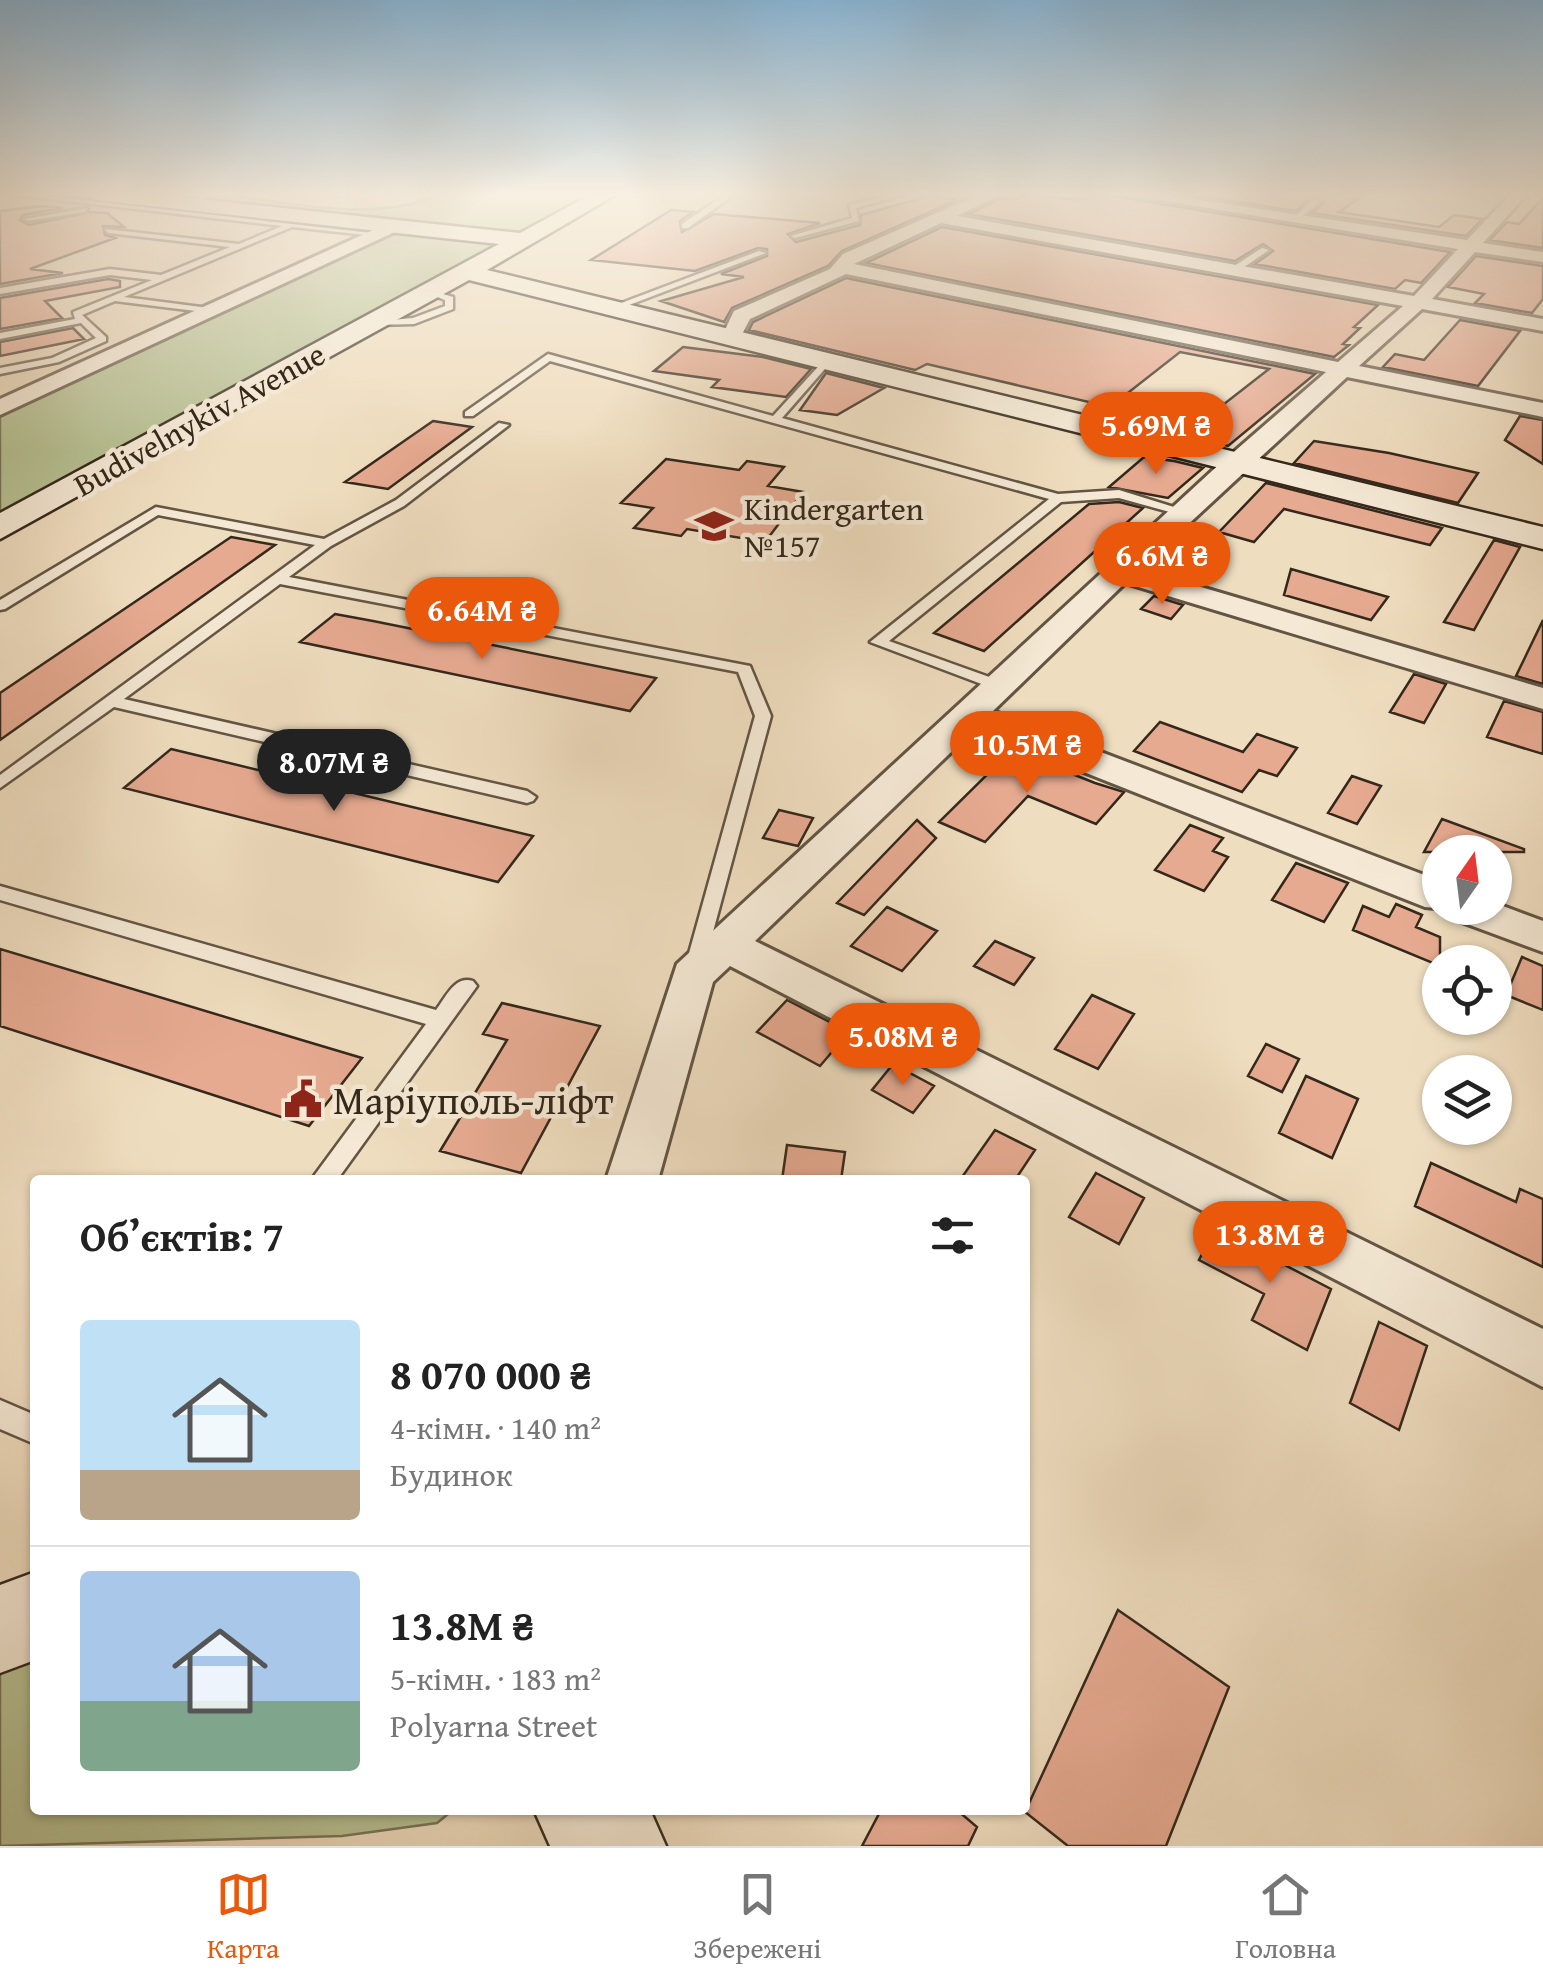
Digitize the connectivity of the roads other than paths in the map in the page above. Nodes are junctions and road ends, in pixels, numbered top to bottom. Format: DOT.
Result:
graph roads {
  1 [pos="65,280"];
  2 [pos="157,280"];
  3 [pos="276,280"];
  4 [pos="451,280"];
  5 [pos="499,280"];
  6 [pos="688,280"];
  7 [pos="815,280"];
  8 [pos="902,280"];
  9 [pos="1291,280"];
  10 [pos="1439,280"];
  11 [pos="0,292"];
  12 [pos="114,298"];
  13 [pos="1418,303"];
  14 [pos="613,308"];
  15 [pos="209,311"];
  16 [pos="83,320"];
  17 [pos="1543,325"];
  18 [pos="0,336"];
  19 [pos="732,336"];
  20 [pos="827,360"];
  21 [pos="1344,368"];
  22 [pos="0,371"];
  23 [pos="0,408"];
  24 [pos="1543,410"];
  25 [pos="775,420"];
  26 [pos="1235,463"];
  27 [pos="1058,498"];
  28 [pos="1184,512"];
  29 [pos="0,528"];
  30 [pos="1543,538"];
  31 [pos="326,542"];
  32 [pos="1120,572"];
  33 [pos="277,579"];
  34 [pos="0,606"];
  35 [pos="1000,686"];
  36 [pos="1543,699"];
  37 [pos="111,701"];
  38 [pos="969,714"];
  39 [pos="0,783"];
  40 [pos="526,798"];
  41 [pos="1422,891"];
  42 [pos="0,894"];
  43 [pos="1510,925"];
  44 [pos="1543,938"];
  45 [pos="709,960"];
  46 [pos="466,986"];
  47 [pos="441,1020"];
  48 [pos="327,1175"];
  49 [pos="634,1175"];
  50 [pos="1543,1359"];
  51 [pos="0,1414"];
  52 [pos="30,1428"];
  53 [pos="30,1618"];
  54 [pos="0,1629"];
  55 [pos="588,1815"];
  56 [pos="616,1846"];
  1 -- 11 [label="lane"];
  2 -- 12 [label="lane"];
  3 -- 15 [label="street"];
  4 -- 29 [label="street, Budivelnykiv Avenue"];
  5 -- 14 [label="street"];
  6 -- 14 [label="lane"];
  7 -- 19 [label="street"];
  8 -- 21 [label="street"];
  9 -- 13 [label="street"];
  10 -- 13 [label="street"];
  12 -- 15 [label="lane"];
  12 -- 16 [label="lane"];
  13 -- 17 [label="street"];
  13 -- 21 [label="street"];
  14 -- 19 [label="street"];
  15 -- 23 [label="street"];
  16 -- 18 [label="lane"];
  16 -- 22 [label="lane"];
  19 -- 20 [label="street"];
  20 -- 25 [label="lane"];
  20 -- 26 [label="street"];
  21 -- 24 [label="street"];
  21 -- 26 [label="street"];
  25 -- 27 [label="lane"];
  25 -- 31 [label="lane"];
  26 -- 28 [label="street"];
  26 -- 30 [label="street"];
  27 -- 28 [label="lane"];
  27 -- 35 [label="lane"];
  28 -- 32 [label="street"];
  31 -- 33 [label="lane"];
  31 -- 34 [label="lane"];
  32 -- 35 [label="street"];
  32 -- 36 [label="street"];
  33 -- 37 [label="lane"];
  33 -- 45 [label="lane"];
  35 -- 38 [label="street"];
  37 -- 39 [label="lane"];
  37 -- 40 [label="lane"];
  38 -- 41 [label="street"];
  38 -- 45 [label="street"];
  42 -- 47 [label="lane"];
  43 -- 44 [label="street"];
  45 -- 49 [label="street"];
  45 -- 50 [label="street"];
  46 -- 47 [label="lane"];
  47 -- 48 [label="lane"];
  51 -- 52 [label="lane"];
  53 -- 54 [label="street"];
  55 -- 56 [label="street"];
}
